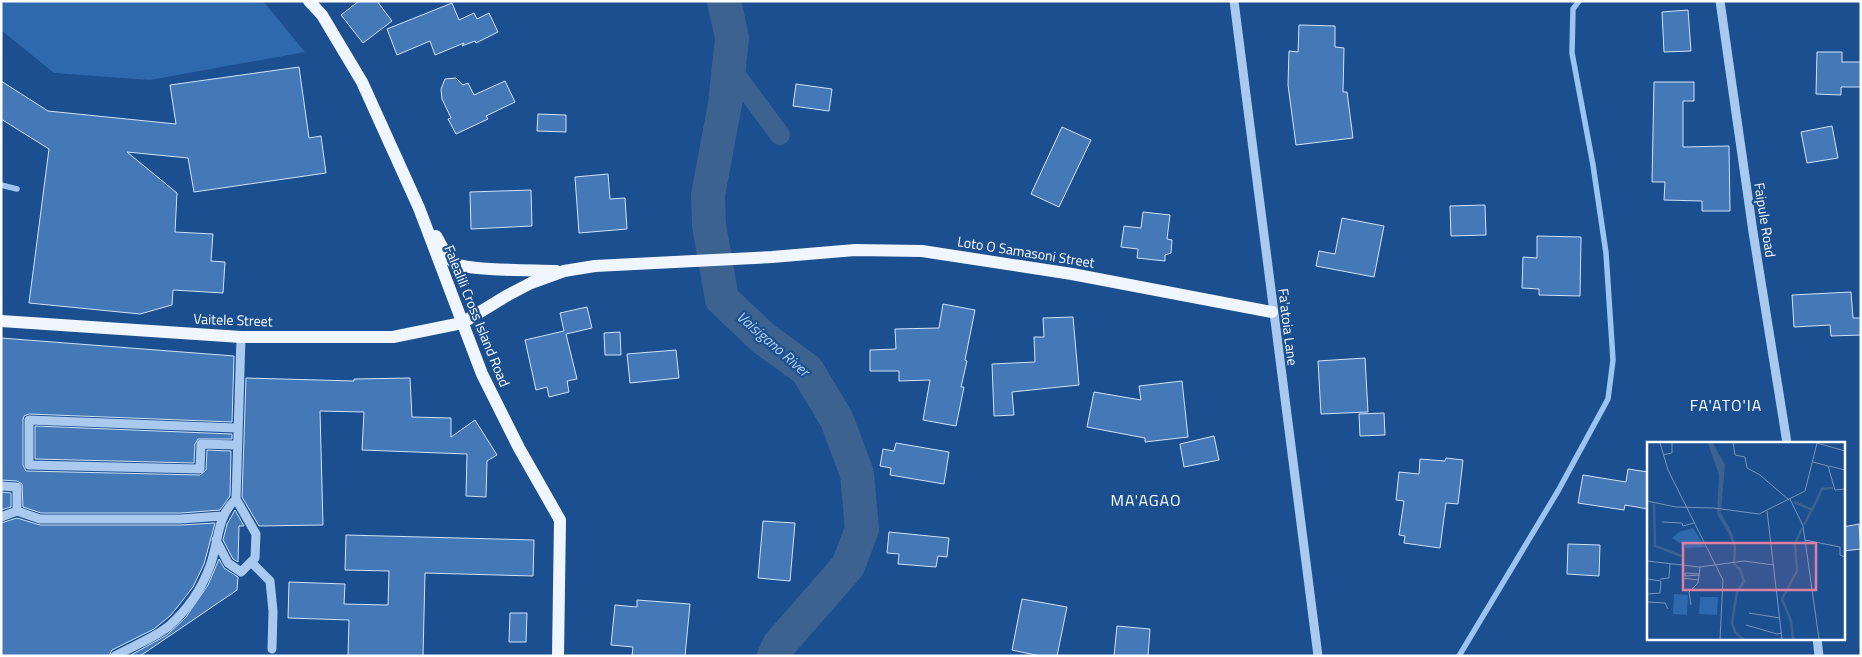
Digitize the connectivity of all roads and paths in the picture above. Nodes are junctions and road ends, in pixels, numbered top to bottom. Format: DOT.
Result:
graph roads {
  1 [pos="309,1"];
  2 [pos="1234,1"];
  3 [pos="1720,1"];
  4 [pos="419,208"];
  5 [pos="564,271"];
  6 [pos="1272,312"];
  7 [pos="1,321"];
  8 [pos="462,323"];
  9 [pos="241,337"];
  10 [pos="236,428"];
  11 [pos="1787,442"];
  12 [pos="236,445"];
  13 [pos="1,486"];
  14 [pos="236,499"];
  15 [pos="17,511"];
  16 [pos="222,516"];
  17 [pos="1,517"];
  18 [pos="216,540"];
  19 [pos="251,562"];
  20 [pos="1817,640"];
  21 [pos="272,648"];
  22 [pos="115,656"];
  23 [pos="558,656"];
  24 [pos="1318,656"];
  25 [pos="1819,656"];
  1 -- 4 [label="main road, Falealili Cross Island Road"];
  2 -- 6 [label="street, Fa'atoia Lane"];
  3 -- 11 [label="street, Faipule Road"];
  4 -- 5 [label="main road"];
  4 -- 8 [label="main road, Falealili Cross Island Road"];
  5 -- 6 [label="main road, Loto O Samasoni Street"];
  5 -- 8 [label="main road"];
  6 -- 24 [label="street, Fa'atoia Lane"];
  7 -- 9 [label="main road, Vaitele Street"];
  8 -- 9 [label="main road, Vaitele Street"];
  8 -- 23 [label="main road, Falealili Cross Island Road"];
  9 -- 10 [label="street"];
  10 -- 12 [label="street"];
  10 -- 12 [label="street"];
  12 -- 14 [label="street"];
  13 -- 15 [label="street"];
  14 -- 16 [label="street"];
  14 -- 19 [label="street"];
  15 -- 16 [label="street"];
  15 -- 17 [label="street"];
  16 -- 18 [label="street"];
  18 -- 19 [label="street"];
  18 -- 22 [label="street"];
  19 -- 21 [label="street"];
  20 -- 25 [label="street"];
}
